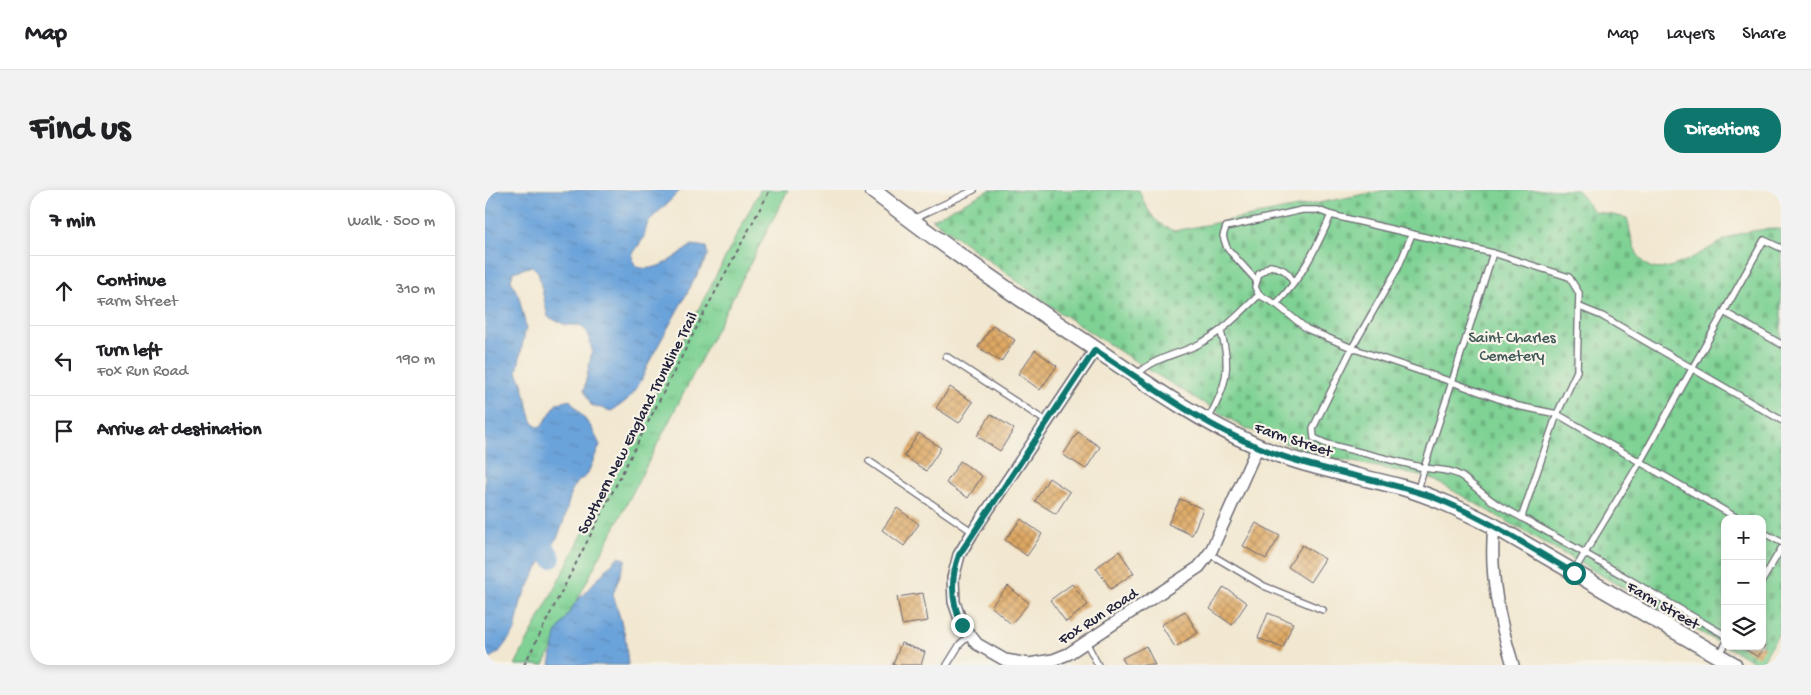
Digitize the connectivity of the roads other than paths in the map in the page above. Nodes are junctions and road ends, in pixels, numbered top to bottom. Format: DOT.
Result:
graph roads {
  1 [pos="872,190"];
  2 [pos="974,190"];
  3 [pos="1331,215"];
  4 [pos="911,220"];
  5 [pos="1412,234"];
  6 [pos="1781,248"];
  7 [pos="1493,253"];
  8 [pos="1256,280"];
  9 [pos="1293,283"];
  10 [pos="1259,295"];
  11 [pos="1276,304"];
  12 [pos="1580,307"];
  13 [pos="1724,312"];
  14 [pos="1221,332"];
  15 [pos="1781,344"];
  16 [pos="1352,348"];
  17 [pos="1095,350"];
  18 [pos="946,356"];
  19 [pos="1691,368"];
  20 [pos="1136,376"];
  21 [pos="1451,382"];
  22 [pos="1557,414"];
  23 [pos="1781,420"];
  24 [pos="1207,421"];
  25 [pos="1047,422"];
  26 [pos="1258,446"];
  27 [pos="869,461"];
  28 [pos="1640,462"];
  29 [pos="1424,468"];
  30 [pos="1417,492"];
  31 [pos="1732,515"];
  32 [pos="1522,516"];
  33 [pos="1495,526"];
  34 [pos="973,532"];
  35 [pos="1766,534"];
  36 [pos="1781,542"];
  37 [pos="1781,549"];
  38 [pos="1210,554"];
  39 [pos="1583,554"];
  40 [pos="1574,573"];
  41 [pos="1766,574"];
  42 [pos="1323,610"];
  43 [pos="1721,634"];
  44 [pos="970,636"];
  45 [pos="1086,642"];
  46 [pos="1721,649"];
  47 [pos="1722,650"];
  48 [pos="947,665"];
  49 [pos="1098,665"];
  50 [pos="1513,665"];
  51 [pos="1734,665"];
  1 -- 4 [label="street, Farm Street"];
  2 -- 4 [label="lane"];
  3 -- 5 [label="lane"];
  3 -- 8 [label="lane"];
  3 -- 9 [label="lane"];
  4 -- 17 [label="street, Farm Street"];
  5 -- 7 [label="lane"];
  5 -- 16 [label="lane"];
  6 -- 13 [label="lane"];
  7 -- 12 [label="lane"];
  7 -- 21 [label="lane"];
  8 -- 9 [label="lane"];
  8 -- 10 [label="lane"];
  9 -- 11 [label="lane"];
  10 -- 11 [label="lane"];
  10 -- 14 [label="lane"];
  11 -- 16 [label="lane"];
  12 -- 19 [label="lane"];
  12 -- 22 [label="lane"];
  13 -- 15 [label="lane"];
  13 -- 19 [label="lane"];
  14 -- 20 [label="lane"];
  14 -- 24 [label="lane"];
  16 -- 21 [label="lane"];
  16 -- 29 [label="lane"];
  17 -- 20 [label="street, Farm Street"];
  17 -- 25 [label="street, Fox Run Road"];
  18 -- 25 [label="lane"];
  19 -- 23 [label="lane"];
  19 -- 28 [label="lane"];
  20 -- 24 [label="street, Farm Street"];
  21 -- 22 [label="lane"];
  21 -- 29 [label="lane"];
  22 -- 28 [label="lane"];
  22 -- 32 [label="lane"];
  24 -- 26 [label="street, Farm Street"];
  25 -- 34 [label="street, Fox Run Road"];
  26 -- 30 [label="street, Farm Street"];
  26 -- 38 [label="street, Fox Run Road"];
  27 -- 34 [label="lane"];
  28 -- 31 [label="lane"];
  28 -- 39 [label="lane"];
  29 -- 30 [label="lane"];
  29 -- 32 [label="lane"];
  30 -- 33 [label="street, Farm Street"];
  32 -- 39 [label="lane"];
  33 -- 40 [label="street, Farm Street"];
  33 -- 50 [label="street"];
  34 -- 44 [label="street, Fox Run Road"];
  35 -- 36 [label="lane"];
  37 -- 41 [label="lane"];
  38 -- 42 [label="lane"];
  38 -- 45 [label="street, Fox Run Road"];
  39 -- 40 [label="lane"];
  39 -- 43 [label="lane"];
  40 -- 46 [label="street, Farm Street"];
  44 -- 45 [label="street, Fox Run Road"];
  44 -- 48 [label="lane"];
  45 -- 49 [label="lane"];
  47 -- 51 [label="street, Farm Street"];
}
